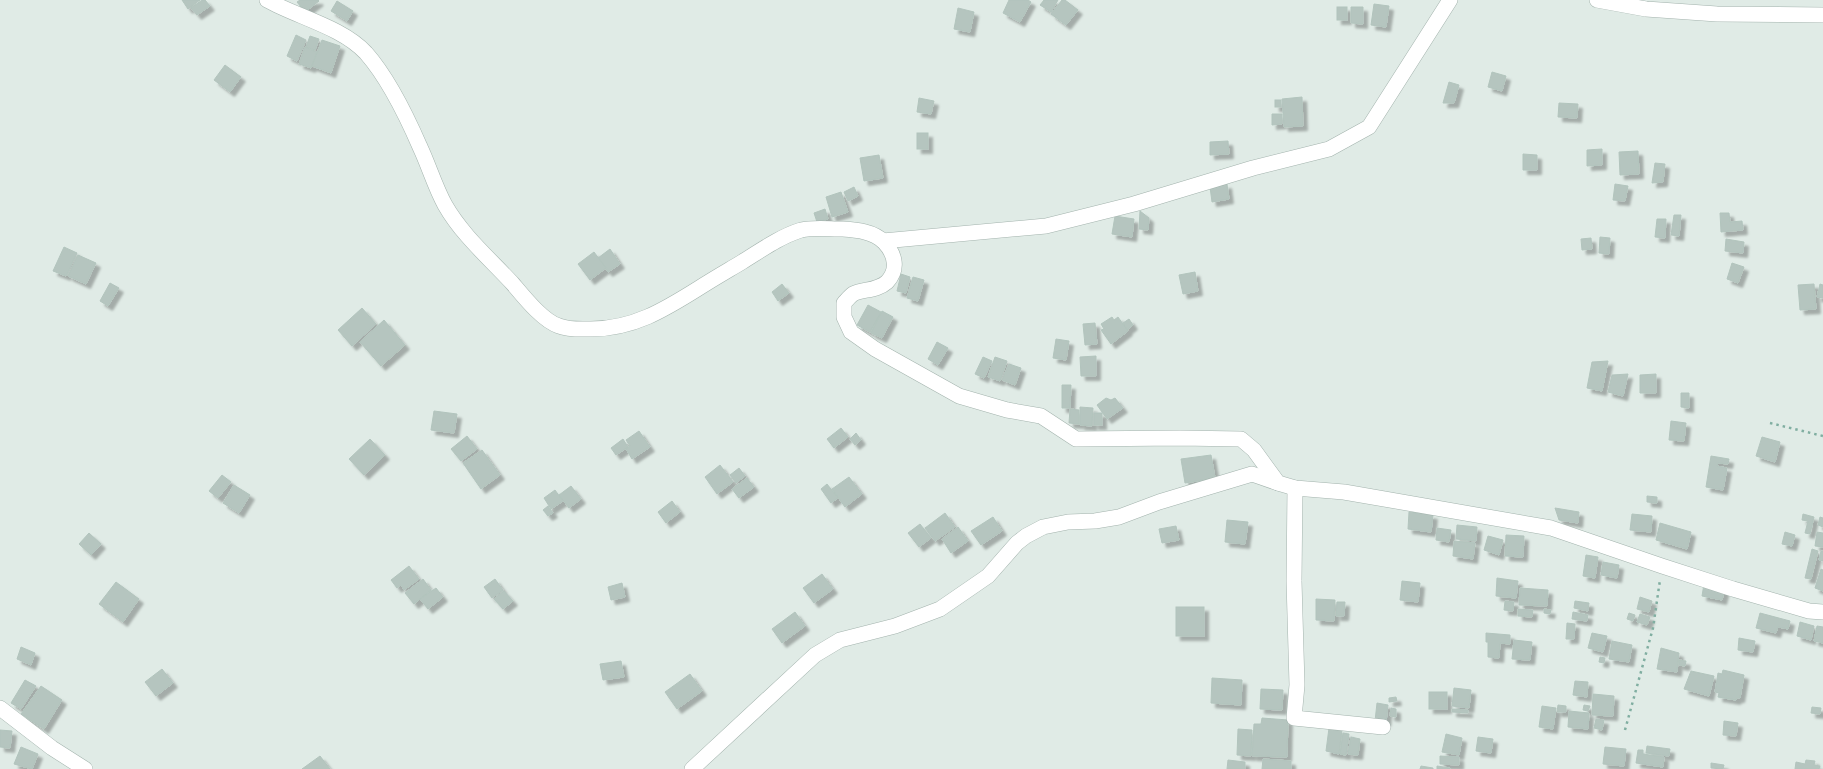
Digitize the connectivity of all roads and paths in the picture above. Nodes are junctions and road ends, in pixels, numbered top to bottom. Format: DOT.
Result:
graph roads {
  1 [pos="267,0"];
  2 [pos="1450,0"];
  3 [pos="1597,0"];
  4 [pos="1823,14"];
  5 [pos="883,241"];
  6 [pos="1770,423"];
  7 [pos="1823,436"];
  8 [pos="1278,483"];
  9 [pos="1295,488"];
  10 [pos="1662,566"];
  11 [pos="1823,612"];
  12 [pos="0,708"];
  13 [pos="1383,727"];
  14 [pos="1625,730"];
  15 [pos="85,769"];
  16 [pos="692,769"];
  1 -- 5 [label="street"];
  2 -- 5 [label="street"];
  3 -- 4 [label="street"];
  5 -- 8 [label="street"];
  6 -- 7 [label="path"];
  8 -- 9 [label="street"];
  8 -- 16 [label="street"];
  9 -- 10 [label="street"];
  9 -- 13 [label="street"];
  10 -- 11 [label="street"];
  10 -- 14 [label="path"];
  12 -- 15 [label="street"];
}
